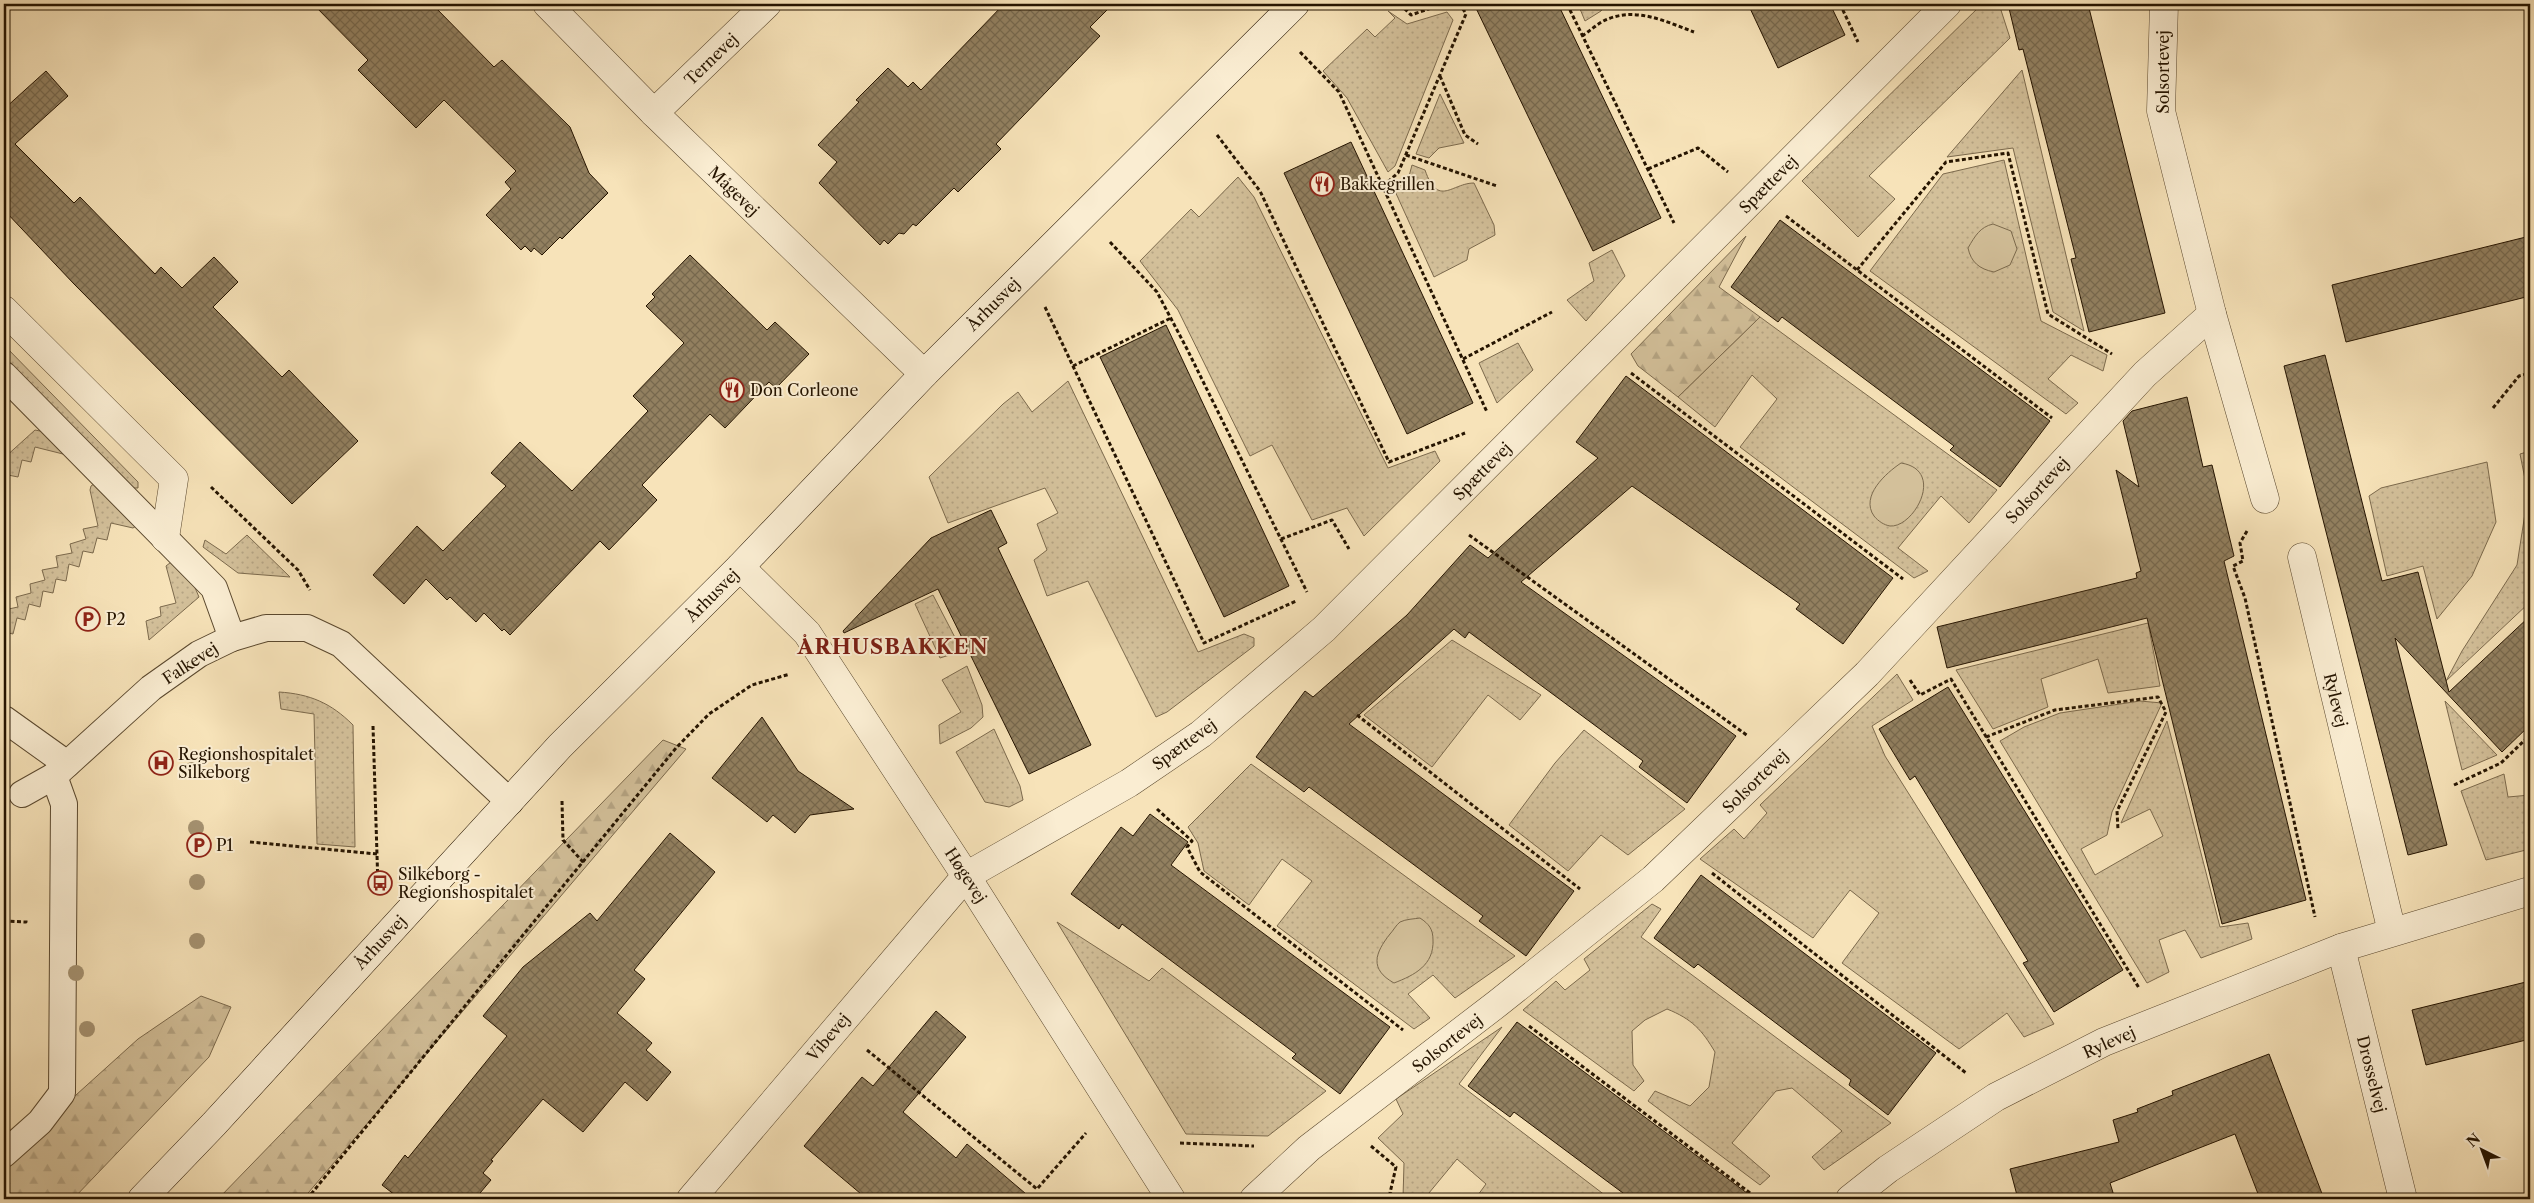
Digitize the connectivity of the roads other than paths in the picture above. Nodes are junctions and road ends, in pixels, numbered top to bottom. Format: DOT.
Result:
graph roads {
  1 [pos="547,4"];
  2 [pos="767,4"];
  3 [pos="1295,4"];
  4 [pos="1947,4"];
  5 [pos="2164,4"];
  6 [pos="654,114"];
  7 [pos="4,310"];
  8 [pos="2212,314"];
  9 [pos="924,374"];
  10 [pos="4,375"];
  11 [pos="2265,499"];
  12 [pos="165,538"];
  13 [pos="2302,557"];
  14 [pos="740,567"];
  15 [pos="232,638"];
  16 [pos="4,719"];
  17 [pos="61,770"];
  18 [pos="22,794"];
  19 [pos="510,802"];
  20 [pos="966,876"];
  21 [pos="2530,891"];
  22 [pos="2392,932"];
  23 [pos="2332,952"];
  24 [pos="4,1154"];
  25 [pos="142,1199"];
  26 [pos="691,1199"];
  27 [pos="1171,1199"];
  28 [pos="1254,1199"];
  29 [pos="1850,1199"];
  30 [pos="2403,1199"];
  1 -- 6 [label="street, Mågevej"];
  2 -- 6 [label="street, Ternevej"];
  3 -- 9 [label="street, Århusvej"];
  4 -- 20 [label="street, Spættevej"];
  5 -- 8 [label="street, Solsortevej"];
  6 -- 9 [label="street, Mågevej"];
  7 -- 12 [label="street"];
  8 -- 11 [label="street, Solsortevej"];
  8 -- 28 [label="street, Solsortevej"];
  9 -- 14 [label="street, Århusvej"];
  10 -- 12 [label="lane"];
  12 -- 15 [label="lane"];
  13 -- 22 [label="street, Rylevej"];
  14 -- 19 [label="street, Århusvej"];
  14 -- 20 [label="street, Høgevej"];
  15 -- 17 [label="lane, Falkevej"];
  15 -- 19 [label="lane, Falkevej"];
  16 -- 17 [label="lane"];
  17 -- 18 [label="lane, Falkevej"];
  17 -- 24 [label="lane"];
  19 -- 25 [label="street, Århusvej"];
  20 -- 26 [label="street, Vibevej"];
  20 -- 27 [label="street, Høgevej"];
  21 -- 22 [label="street, Rylevej"];
  22 -- 23 [label="street, Rylevej"];
  23 -- 29 [label="street, Rylevej"];
  23 -- 30 [label="street, Drosselvej"];
}
